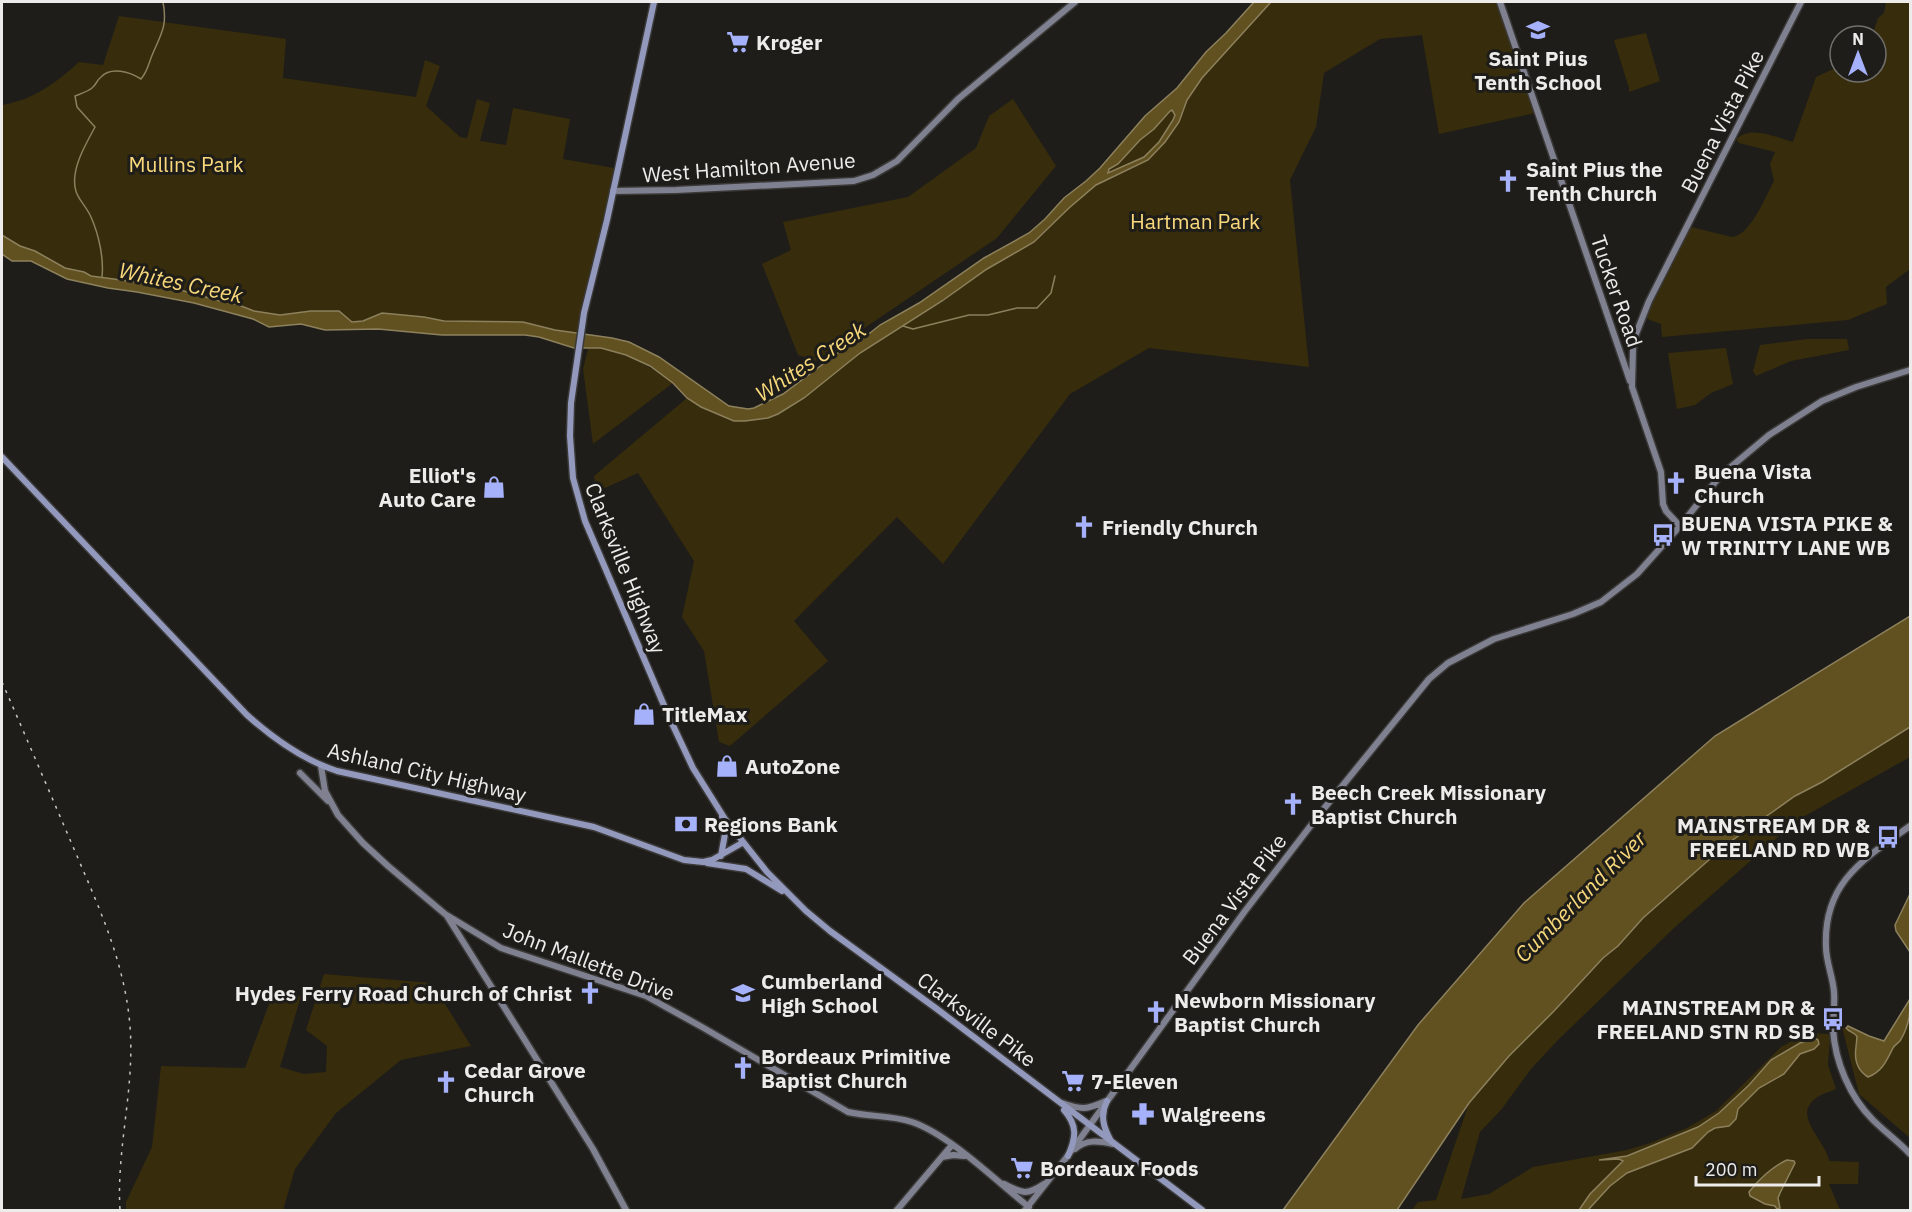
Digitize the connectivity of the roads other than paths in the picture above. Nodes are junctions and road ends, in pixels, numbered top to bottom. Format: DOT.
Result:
graph roads {
  1 [pos="654,2"];
  2 [pos="1075,2"];
  3 [pos="1509,2"];
  4 [pos="1801,2"];
  5 [pos="1501,3"];
  6 [pos="613,191"];
  7 [pos="1911,370"];
  8 [pos="1632,387"];
  9 [pos="2,457"];
  10 [pos="1680,526"];
  11 [pos="321,766"];
  12 [pos="300,772"];
  13 [pos="333,805"];
  14 [pos="721,813"];
  15 [pos="1911,826"];
  16 [pos="742,843"];
  17 [pos="720,857"];
  18 [pos="703,862"];
  19 [pos="794,899"];
  20 [pos="448,916"];
  21 [pos="1056,1100"];
  22 [pos="1107,1101"];
  23 [pos="1089,1125"];
  24 [pos="1113,1144"];
  25 [pos="952,1145"];
  26 [pos="1911,1154"];
  27 [pos="966,1156"];
  28 [pos="1068,1156"];
  29 [pos="942,1157"];
  30 [pos="999,1181"];
  31 [pos="1049,1181"];
  32 [pos="1027,1209"];
  33 [pos="626,1210"];
  34 [pos="897,1210"];
  35 [pos="1202,1210"];
  1 -- 6 [label="main road, Clarksville Highway"];
  2 -- 6 [label="street, West Hamilton Avenue"];
  3 -- 5 [label="street"];
  4 -- 8 [label="street, Buena Vista Pike"];
  5 -- 8 [label="street, Tucker Road"];
  6 -- 14 [label="main road, Clarksville Highway"];
  7 -- 10 [label="street"];
  8 -- 10 [label="street, Buena Vista Pike"];
  9 -- 11 [label="main road, Ashland City Highway"];
  10 -- 22 [label="street, Buena Vista Pike"];
  11 -- 13 [label="street"];
  11 -- 18 [label="main road, Ashland City Highway"];
  12 -- 13 [label="street"];
  13 -- 20 [label="street"];
  14 -- 16 [label="main road, Clarksville Highway"];
  14 -- 17 [label="main road"];
  15 -- 26 [label="street"];
  16 -- 17 [label="main road, Ashland City Highway"];
  16 -- 19 [label="main road, Clarksville Pike"];
  17 -- 18 [label="main road, Ashland City Highway"];
  18 -- 19 [label="main road"];
  19 -- 21 [label="main road, Clarksville Pike"];
  20 -- 25 [label="street, John Mallette Drive"];
  20 -- 33 [label="street"];
  21 -- 22 [label="street"];
  21 -- 23 [label="main road, Clarksville Pike"];
  21 -- 28 [label="main road"];
  22 -- 23 [label="street, Buena Vista Pike"];
  22 -- 24 [label="main road"];
  23 -- 24 [label="main road, Clarksville Pike"];
  23 -- 28 [label="street, Buena Vista Pike"];
  24 -- 28 [label="street"];
  24 -- 35 [label="main road, Clarksville Pike"];
  25 -- 27 [label="street, John Mallette Drive"];
  25 -- 29 [label="street"];
  27 -- 29 [label="street"];
  27 -- 30 [label="street, John Mallette Drive"];
  28 -- 31 [label="street, Buena Vista Pike"];
  29 -- 34 [label="street"];
  30 -- 31 [label="street, John Mallette Drive"];
  30 -- 32 [label="street, John Mallette Drive"];
  31 -- 32 [label="street, Buena Vista Pike"];
}
